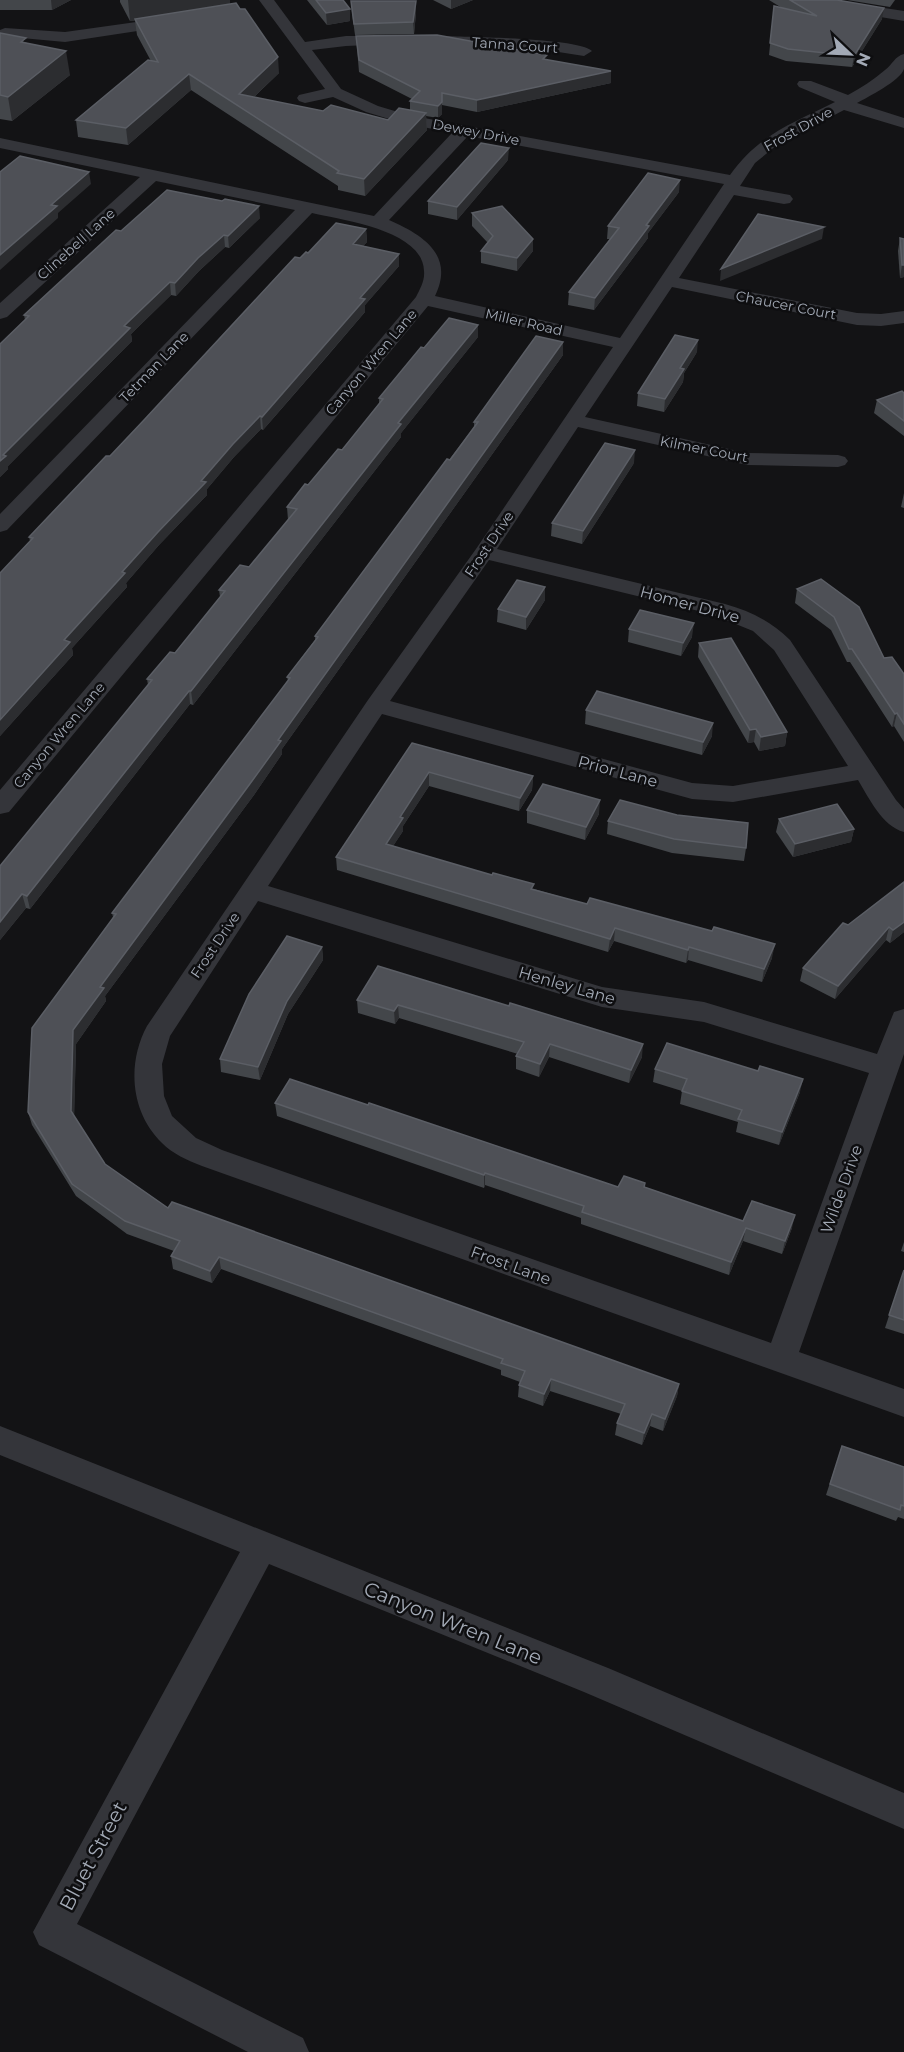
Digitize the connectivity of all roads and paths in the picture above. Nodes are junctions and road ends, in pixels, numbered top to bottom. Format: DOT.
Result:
graph roads {
  1 [pos="804,0"];
  2 [pos="268,4"];
  3 [pos="249,10"];
  4 [pos="904,16"];
  5 [pos="192,19"];
  6 [pos="5,33"];
  7 [pos="88,35"];
  8 [pos="402,39"];
  9 [pos="424,40"];
  10 [pos="302,47"];
  11 [pos="585,51"];
  12 [pos="95,53"];
  13 [pos="904,59"];
  14 [pos="805,84"];
  15 [pos="335,92"];
  16 [pos="305,98"];
  17 [pos="846,102"];
  18 [pos="904,123"];
  19 [pos="464,130"];
  20 [pos="1,144"];
  21 [pos="152,175"];
  22 [pos="731,185"];
  23 [pos="784,199"];
  24 [pos="308,207"];
  25 [pos="378,222"];
  26 [pos="668,281"];
  27 [pos="424,299"];
  28 [pos="0,313"];
  29 [pos="904,317"];
  30 [pos="624,344"];
  31 [pos="572,420"];
  32 [pos="838,461"];
  33 [pos="0,526"];
  34 [pos="484,552"];
  35 [pos="376,705"];
  36 [pos="863,771"];
  37 [pos="0,806"];
  38 [pos="904,824"];
  39 [pos="252,890"];
  40 [pos="904,1019"];
  41 [pos="885,1067"];
  42 [pos="148,1090"];
  43 [pos="780,1361"];
  44 [pos="904,1403"];
  45 [pos="0,1440"];
  46 [pos="261,1546"];
  47 [pos="904,1810"];
  48 [pos="289,2052"];
  1 -- 4 [label="street"];
  2 -- 3 [label="street"];
  2 -- 10 [label="street, Dewey Drive"];
  5 -- 7 [label="street"];
  6 -- 7 [label="street"];
  7 -- 12 [label="street"];
  8 -- 10 [label="street"];
  9 -- 11 [label="street, Tanna Court"];
  10 -- 15 [label="street, Dewey Drive"];
  13 -- 17 [label="street, Frost Drive"];
  14 -- 17 [label="street"];
  15 -- 16 [label="street"];
  15 -- 19 [label="street, Dewey Drive"];
  17 -- 18 [label="street"];
  17 -- 22 [label="street, Frost Drive"];
  19 -- 22 [label="street, Dewey Drive"];
  19 -- 25 [label="street"];
  20 -- 21 [label="street, Canyon Wren Lane"];
  21 -- 24 [label="street, Canyon Wren Lane"];
  21 -- 28 [label="street, Clinebell Lane"];
  22 -- 23 [label="street, Dewey Drive"];
  22 -- 26 [label="street, Frost Drive"];
  24 -- 25 [label="street, Canyon Wren Lane"];
  24 -- 33 [label="street, Tetman Lane"];
  25 -- 27 [label="street, Canyon Wren Lane"];
  26 -- 29 [label="street, Chaucer Court"];
  26 -- 30 [label="street, Frost Drive"];
  27 -- 30 [label="street, Miller Road"];
  27 -- 37 [label="street, Canyon Wren Lane"];
  30 -- 31 [label="street, Frost Drive"];
  31 -- 32 [label="street, Kilmer Court"];
  31 -- 34 [label="street, Frost Drive"];
  34 -- 35 [label="street, Frost Drive"];
  34 -- 36 [label="street, Homer Drive"];
  35 -- 36 [label="street, Prior Lane"];
  35 -- 39 [label="street, Frost Drive"];
  36 -- 38 [label="street, Homer Drive"];
  39 -- 41 [label="street, Henley Lane"];
  39 -- 42 [label="street, Frost Drive"];
  40 -- 41 [label="street, Wilde Drive"];
  41 -- 43 [label="street, Wilde Drive"];
  42 -- 43 [label="street, Frost Lane"];
  43 -- 44 [label="street, Frost Lane"];
  45 -- 46 [label="street, Canyon Wren Lane"];
  46 -- 47 [label="street, Canyon Wren Lane"];
  46 -- 48 [label="street, Bluet Street"];
}
